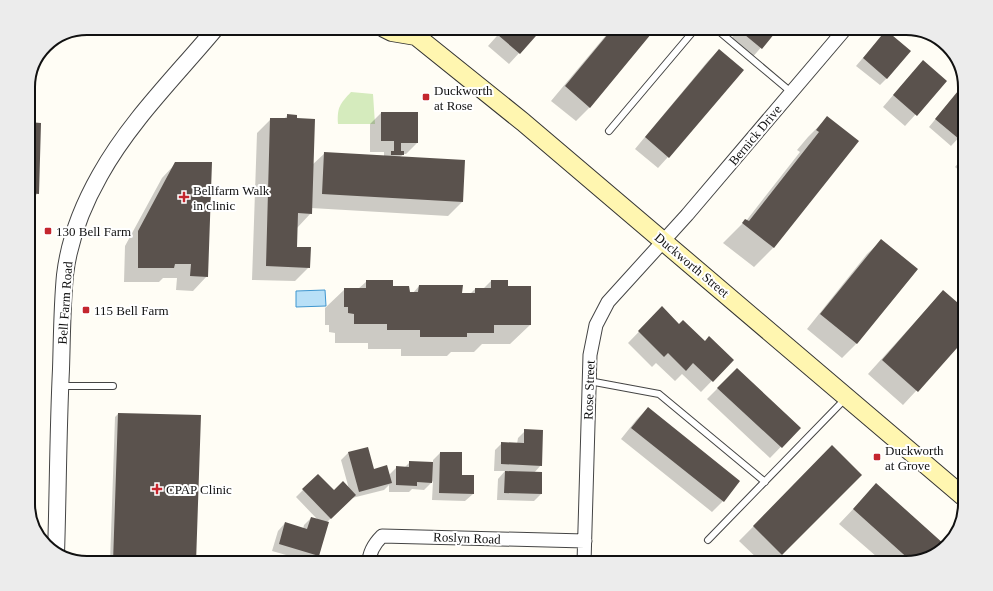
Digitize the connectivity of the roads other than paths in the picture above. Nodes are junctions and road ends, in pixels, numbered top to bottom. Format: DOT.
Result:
graph roads {
  1 [pos="210,35"];
  2 [pos="419,35"];
  3 [pos="690,35"];
  4 [pos="723,35"];
  5 [pos="840,35"];
  6 [pos="791,92"];
  7 [pos="609,131"];
  8 [pos="664,241"];
  9 [pos="589,381"];
  10 [pos="60,386"];
  11 [pos="113,386"];
  12 [pos="847,397"];
  13 [pos="765,482"];
  14 [pos="958,492"];
  15 [pos="708,540"];
  16 [pos="585,541"];
  17 [pos="56,546"];
  18 [pos="370,556"];
  19 [pos="584,556"];
  1 -- 10 [label="street, Bell Farm Road"];
  2 -- 8 [label="main road, Duckworth Street"];
  3 -- 7 [label="lane"];
  4 -- 6 [label="lane"];
  5 -- 6 [label="street, Bernick Drive"];
  6 -- 8 [label="street, Bernick Drive"];
  8 -- 9 [label="street, Rose Street"];
  8 -- 12 [label="main road, Duckworth Street"];
  9 -- 13 [label="lane"];
  9 -- 16 [label="street, Rose Street"];
  10 -- 11 [label="lane"];
  10 -- 17 [label="street, Bell Farm Road"];
  12 -- 13 [label="lane"];
  12 -- 14 [label="main road, Duckworth Street"];
  13 -- 15 [label="lane"];
  16 -- 18 [label="street, Roslyn Road"];
  16 -- 19 [label="street, Rose Street"];
}
